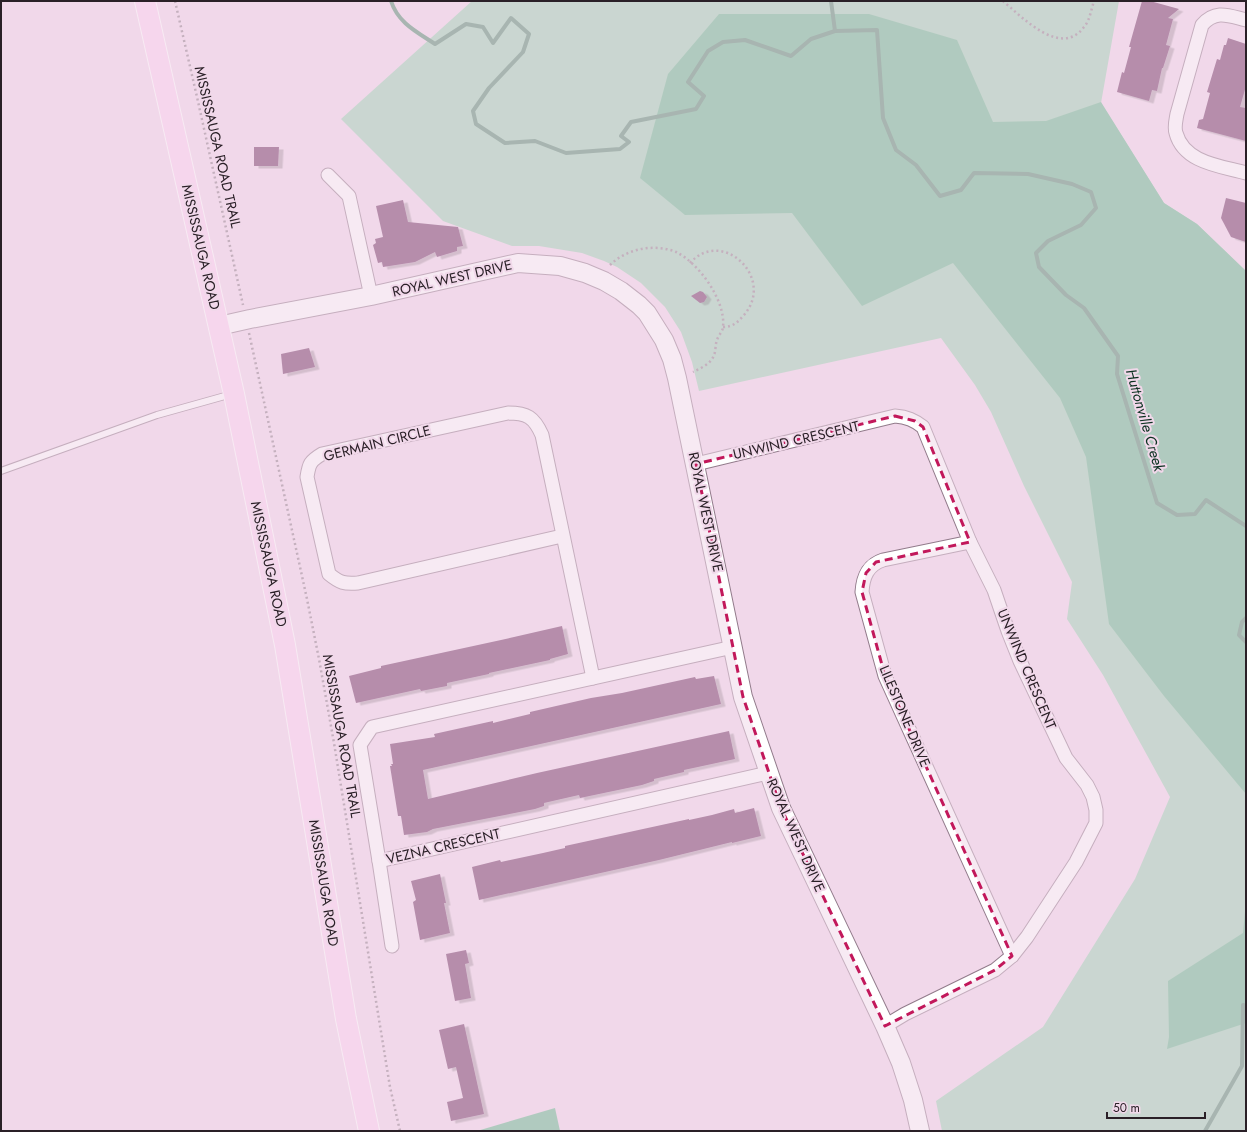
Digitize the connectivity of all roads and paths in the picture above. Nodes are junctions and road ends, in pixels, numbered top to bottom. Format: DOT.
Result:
graph roads {
  1 [pos="145,1"];
  2 [pos="175,1"];
  3 [pos="1004,1"];
  4 [pos="1094,1"];
  5 [pos="1246,20"];
  6 [pos="1246,173"];
  7 [pos="328,175"];
  8 [pos="690,262"];
  9 [pos="610,265"];
  10 [pos="371,296"];
  11 [pos="241,297"];
  12 [pos="219,326"];
  13 [pos="723,327"];
  14 [pos="252,346"];
  15 [pos="693,372"];
  16 [pos="234,394"];
  17 [pos="696,464"];
  18 [pos="1,471"];
  19 [pos="562,536"];
  20 [pos="970,542"];
  21 [pos="733,646"];
  22 [pos="593,678"];
  23 [pos="768,773"];
  24 [pos="379,860"];
  25 [pos="392,946"];
  26 [pos="1012,956"];
  27 [pos="885,1026"];
  28 [pos="369,1131"];
  29 [pos="400,1131"];
  30 [pos="920,1131"];
  1 -- 12 [label="main road, MISSISSAUGA ROAD"];
  2 -- 11 [label="path, MISSISSAUGA ROAD TRAIL"];
  3 -- 4 [label="path"];
  5 -- 6 [label="street"];
  7 -- 10 [label="street"];
  8 -- 9 [label="path"];
  8 -- 13 [label="path"];
  8 -- 13 [label="path"];
  10 -- 12 [label="street, ROYAL WEST DRIVE"];
  10 -- 17 [label="street, ROYAL WEST DRIVE"];
  12 -- 16 [label="main road, MISSISSAUGA ROAD"];
  13 -- 15 [label="path"];
  14 -- 29 [label="path, MISSISSAUGA ROAD TRAIL"];
  16 -- 18 [label="lane"];
  16 -- 28 [label="main road, MISSISSAUGA ROAD"];
  17 -- 20 [label="street, UNWIND CRESCENT"];
  17 -- 21 [label="street, ROYAL WEST DRIVE"];
  19 -- 19 [label="street, GERMAIN CIRCLE"];
  19 -- 22 [label="street, GERMAIN CIRCLE"];
  20 -- 26 [label="street, UNWIND CRESCENT"];
  20 -- 26 [label="street, LILESTONE DRIVE"];
  21 -- 22 [label="street, VEZNA CRESCENT"];
  21 -- 23 [label="street, ROYAL WEST DRIVE"];
  22 -- 24 [label="street, VEZNA CRESCENT"];
  23 -- 24 [label="street, VEZNA CRESCENT"];
  23 -- 27 [label="street, ROYAL WEST DRIVE"];
  24 -- 25 [label="street"];
  26 -- 27 [label="street, UNWIND CRESCENT"];
  27 -- 30 [label="street, ROYAL WEST DRIVE"];
}
